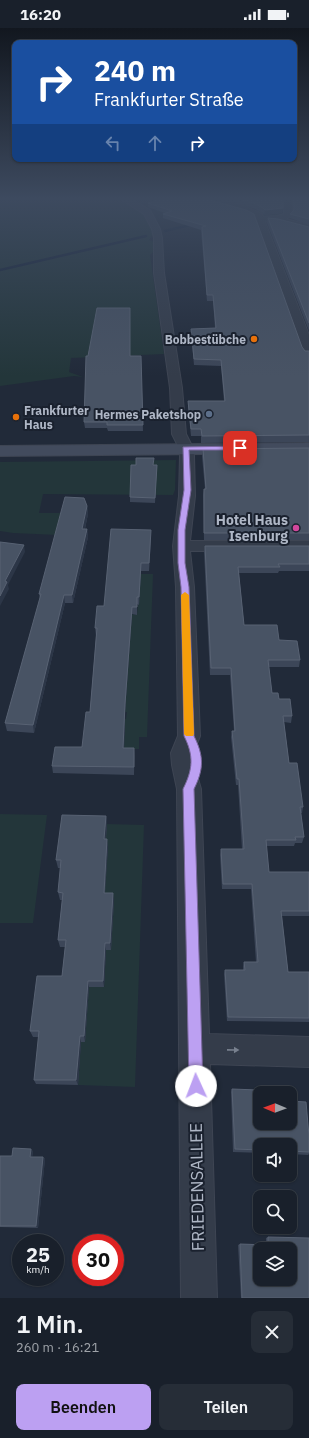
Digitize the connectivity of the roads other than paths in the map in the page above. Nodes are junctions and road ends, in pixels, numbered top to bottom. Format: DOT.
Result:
graph roads {
  1 [pos="158,257"];
  2 [pos="274,257"];
  3 [pos="309,352"];
  4 [pos="186,448"];
  5 [pos="309,448"];
  6 [pos="0,450"];
  7 [pos="181,546"];
  8 [pos="309,546"];
  9 [pos="194,1049"];
  10 [pos="309,1052"];
  11 [pos="199,1298"];
  1 -- 4 [label="street"];
  2 -- 3 [label="street"];
  4 -- 5 [label="main road"];
  4 -- 6 [label="main road"];
  4 -- 7 [label="street, FRIEDENSALLEE"];
  7 -- 8 [label="street"];
  7 -- 9 [label="street, FRIEDENSALLEE"];
  9 -- 10 [label="street, one-way"];
  9 -- 11 [label="street, FRIEDENSALLEE"];
}
